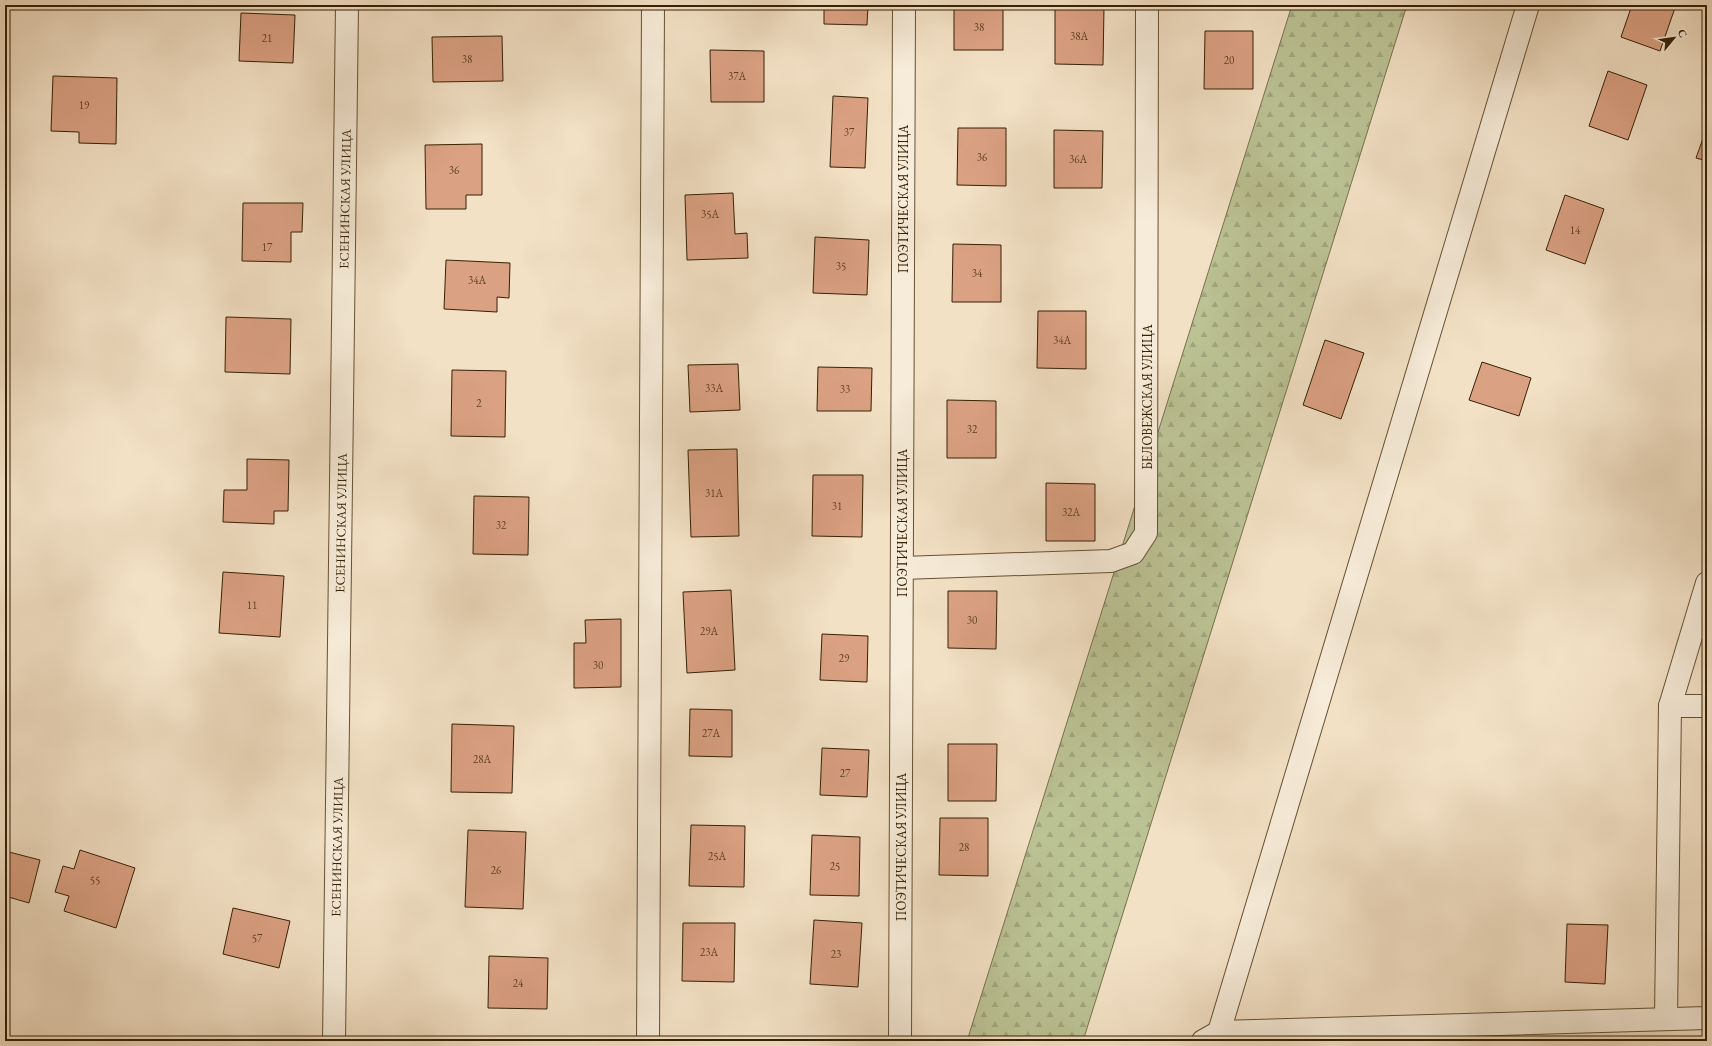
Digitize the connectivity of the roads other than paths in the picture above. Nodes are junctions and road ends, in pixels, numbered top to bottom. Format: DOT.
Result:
graph roads {
  1 [pos="347,5"];
  2 [pos="653,5"];
  3 [pos="904,5"];
  4 [pos="1147,5"];
  5 [pos="1528,5"];
  6 [pos="902,568"];
  7 [pos="1707,583"];
  8 [pos="1670,706"];
  9 [pos="1707,706"];
  10 [pos="1666,1018"];
  11 [pos="1707,1018"];
  12 [pos="1214,1038"];
  13 [pos="334,1041"];
  14 [pos="648,1041"];
  15 [pos="900,1041"];
  1 -- 13 [label="street, ЕСЕНИНСКАЯ УЛИЦА"];
  2 -- 14 [label="street"];
  3 -- 6 [label="street, ПОЭТИЧЕСКАЯ УЛИЦА"];
  4 -- 6 [label="street, БЕЛОВЕЖСКАЯ УЛИЦА"];
  5 -- 12 [label="street"];
  6 -- 15 [label="street, ПОЭТИЧЕСКАЯ УЛИЦА"];
  7 -- 8 [label="street"];
  8 -- 9 [label="street"];
  8 -- 10 [label="street"];
  10 -- 11 [label="street"];
  10 -- 12 [label="street"];
}
